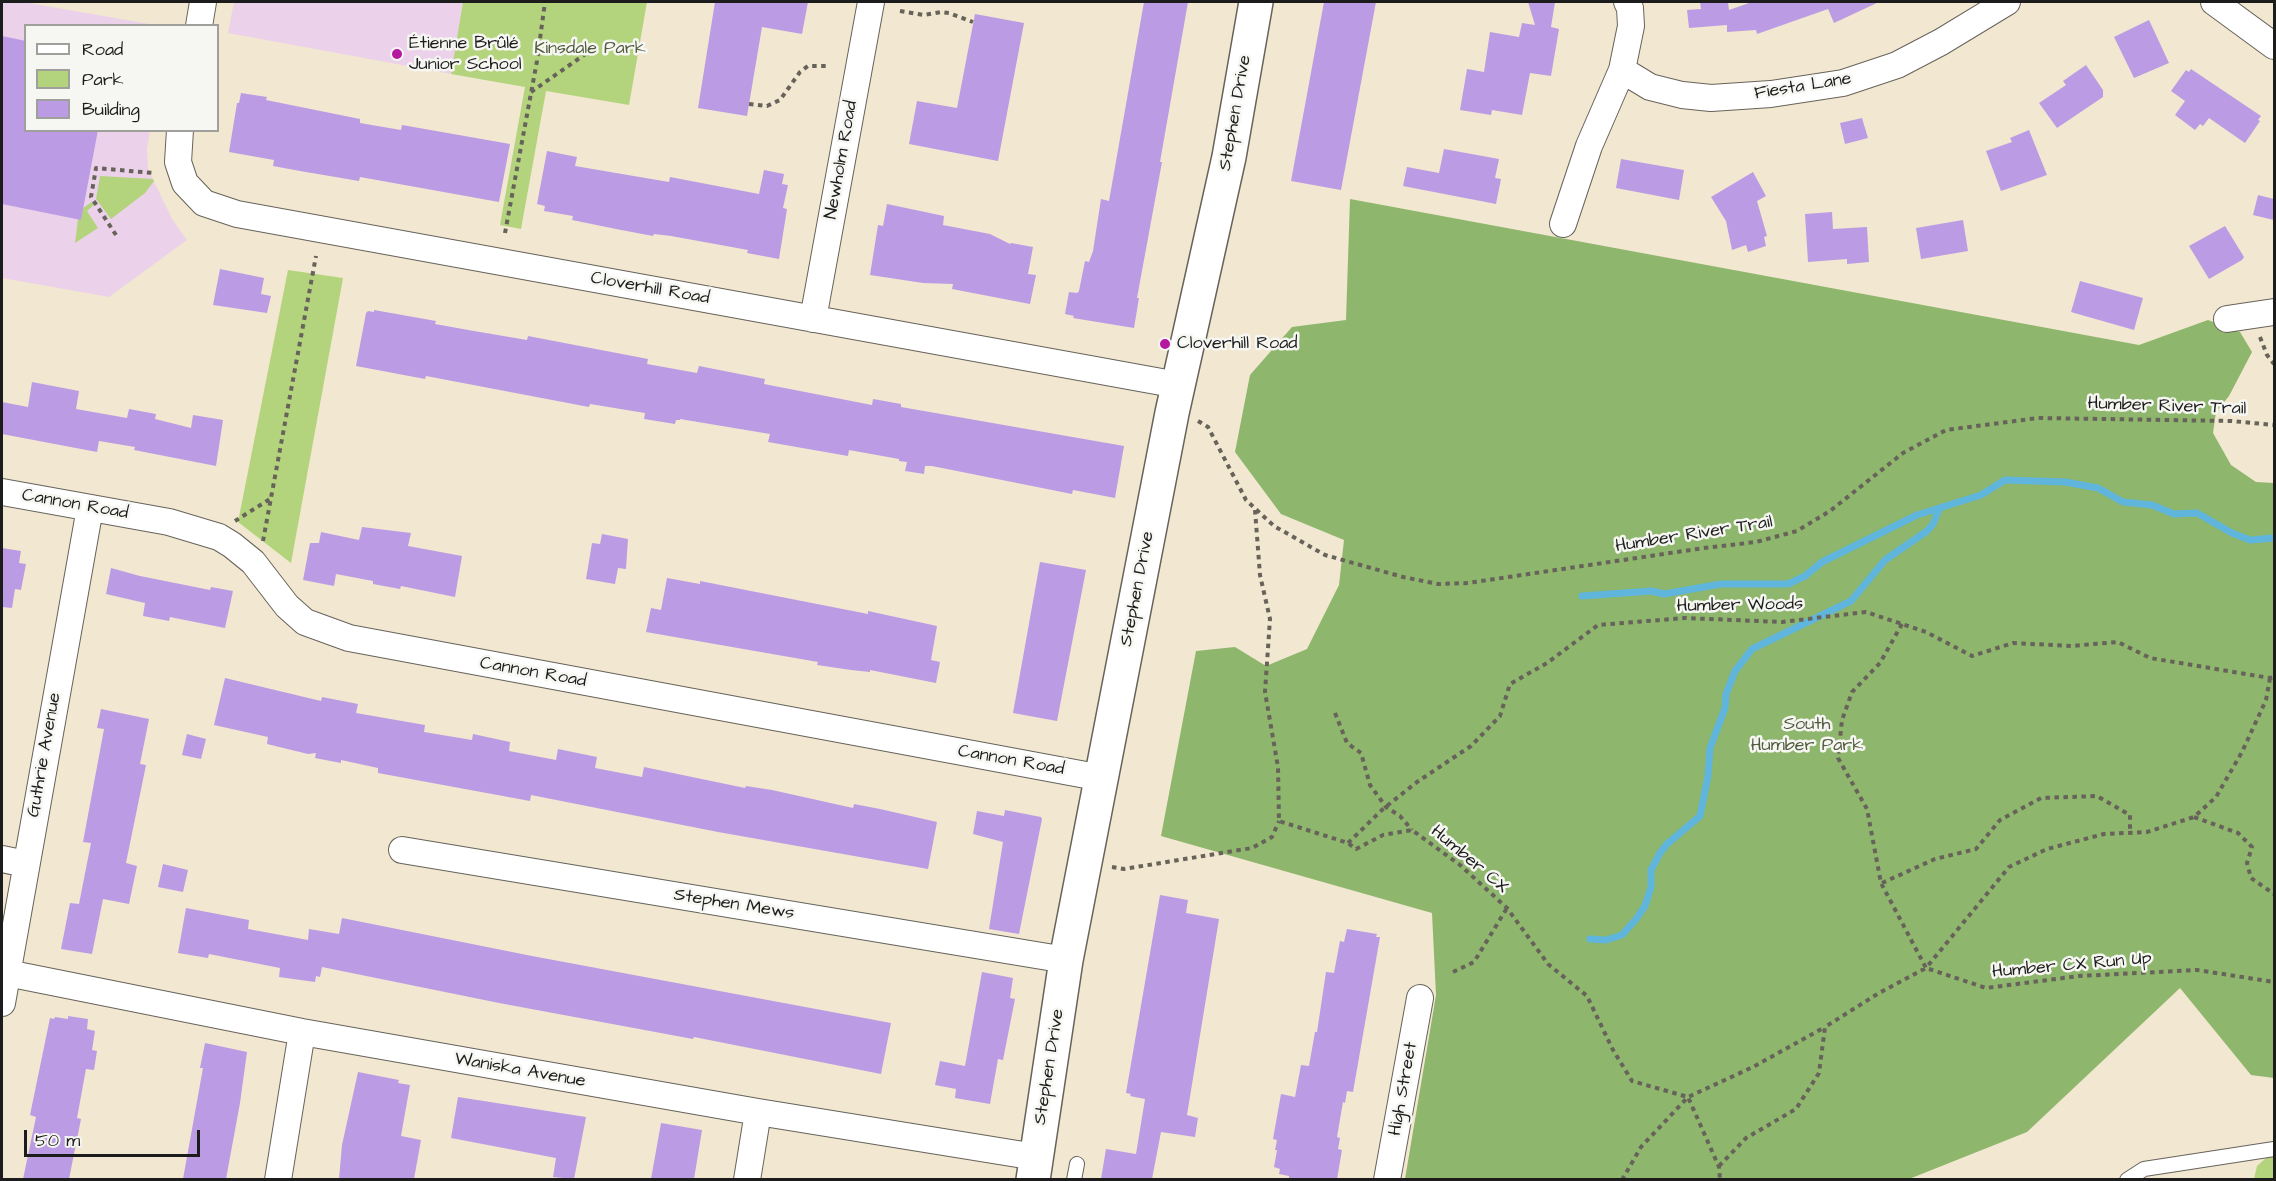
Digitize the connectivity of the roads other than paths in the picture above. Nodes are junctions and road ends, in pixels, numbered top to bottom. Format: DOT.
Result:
graph roads {
  1 [pos="203,2"];
  2 [pos="871,2"];
  3 [pos="1257,2"];
  4 [pos="1627,2"];
  5 [pos="2007,2"];
  6 [pos="2214,2"];
  7 [pos="199,24"];
  8 [pos="2274,46"];
  9 [pos="1622,70"];
  10 [pos="180,132"];
  11 [pos="1563,224"];
  12 [pos="2265,314"];
  13 [pos="813,319"];
  14 [pos="2227,319"];
  15 [pos="1178,385"];
  16 [pos="2,492"];
  17 [pos="90,508"];
  18 [pos="1102,778"];
  19 [pos="402,850"];
  20 [pos="14,862"];
  21 [pos="1066,960"];
  22 [pos="7,973"];
  23 [pos="1420,998"];
  24 [pos="2,1003"];
  25 [pos="302,1032"];
  26 [pos="758,1112"];
  27 [pos="2274,1149"];
  28 [pos="1077,1164"];
  29 [pos="1034,1168"];
  30 [pos="278,1179"];
  31 [pos="747,1179"];
  32 [pos="1074,1179"];
  33 [pos="1387,1179"];
  34 [pos="2127,1179"];
  1 -- 7 [label="street"];
  2 -- 13 [label="street, Newholm Road"];
  3 -- 15 [label="street, Stephen Drive"];
  4 -- 9 [label="street"];
  5 -- 9 [label="street, Fiesta Lane"];
  6 -- 8 [label="street"];
  9 -- 11 [label="street"];
  10 -- 13 [label="street, Cloverhill Road"];
  12 -- 14 [label="street"];
  13 -- 15 [label="street, Cloverhill Road"];
  15 -- 18 [label="street, Stephen Drive"];
  16 -- 17 [label="street, Cannon Road"];
  17 -- 18 [label="street, Cannon Road"];
  17 -- 20 [label="street, Guthrie Avenue"];
  18 -- 21 [label="street, Stephen Drive"];
  19 -- 21 [label="street, Stephen Mews"];
  20 -- 22 [label="street, Guthrie Avenue"];
  21 -- 29 [label="street, Stephen Drive"];
  22 -- 24 [label="street, Guthrie Avenue"];
  22 -- 25 [label="street, Waniska Avenue"];
  23 -- 33 [label="street, High Street"];
  25 -- 26 [label="street, Waniska Avenue"];
  25 -- 30 [label="street"];
  26 -- 29 [label="street, Waniska Avenue"];
  26 -- 31 [label="street"];
  27 -- 34 [label="lane"];
  28 -- 32 [label="lane"];
}
